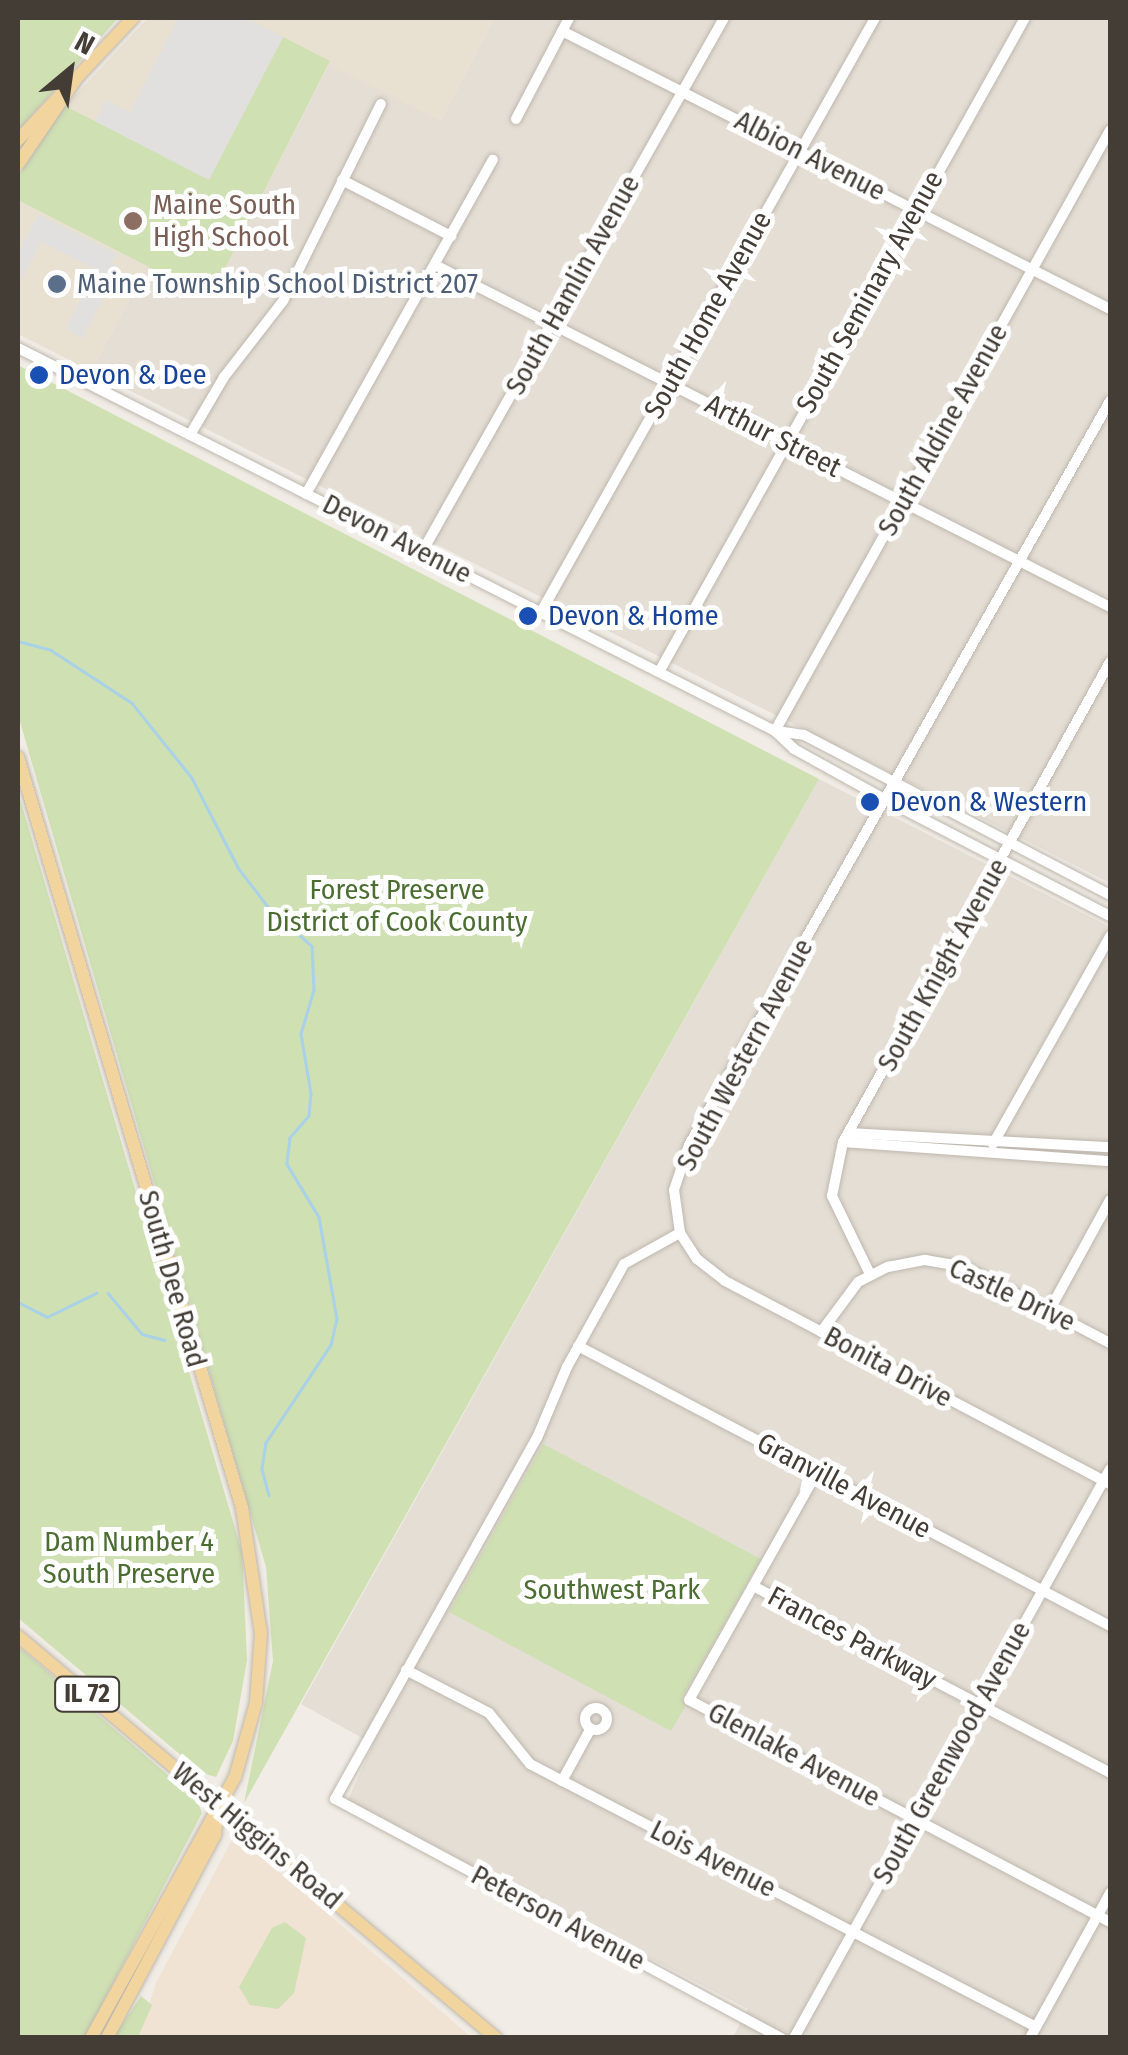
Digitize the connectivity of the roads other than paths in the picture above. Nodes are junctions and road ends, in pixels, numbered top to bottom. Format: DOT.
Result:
graph roads {
  1 [pos="133,18"];
  2 [pos="569,18"];
  3 [pos="724,18"];
  4 [pos="875,18"];
  5 [pos="1025,18"];
  6 [pos="562,32"];
  7 [pos="78,76"];
  8 [pos="682,91"];
  9 [pos="381,104"];
  10 [pos="516,119"];
  11 [pos="1110,130"];
  12 [pos="18,140"];
  13 [pos="800,151"];
  14 [pos="493,160"];
  15 [pos="18,164"];
  16 [pos="342,180"];
  17 [pos="916,210"];
  18 [pos="451,236"];
  19 [pos="435,265"];
  20 [pos="1032,269"];
  21 [pos="1110,309"];
  22 [pos="552,324"];
  23 [pos="18,348"];
  24 [pos="669,384"];
  25 [pos="1110,400"];
  26 [pos="190,435"];
  27 [pos="786,442"];
  28 [pos="306,494"];
  29 [pos="903,502"];
  30 [pos="422,552"];
  31 [pos="1020,561"];
  32 [pos="1110,607"];
  33 [pos="540,612"];
  34 [pos="1110,662"];
  35 [pos="659,672"];
  36 [pos="775,731"];
  37 [pos="18,757"];
  38 [pos="895,784"];
  39 [pos="886,800"];
  40 [pos="1010,844"];
  41 [pos="1002,860"];
  42 [pos="1110,895"];
  43 [pos="1110,916"];
  44 [pos="1110,936"];
  45 [pos="846,1138"];
  46 [pos="994,1141"];
  47 [pos="1110,1147"];
  48 [pos="988,1155"];
  49 [pos="1110,1161"];
  50 [pos="1110,1200"];
  51 [pos="680,1233"];
  52 [pos="870,1274"];
  53 [pos="1049,1311"];
  54 [pos="820,1332"];
  55 [pos="1110,1343"];
  56 [pos="578,1346"];
  57 [pos="1110,1470"];
  58 [pos="817,1472"];
  59 [pos="1107,1482"];
  60 [pos="753,1586"];
  61 [pos="1043,1591"];
  62 [pos="1110,1626"];
  63 [pos="18,1636"];
  64 [pos="406,1670"];
  65 [pos="980,1705"];
  66 [pos="591,1728"];
  67 [pos="1110,1773"];
  68 [pos="562,1781"];
  69 [pos="219,1803"];
  70 [pos="916,1820"];
  71 [pos="1110,1893"];
  72 [pos="1098,1916"];
  73 [pos="1110,1922"];
  74 [pos="853,1932"];
  75 [pos="1033,2032"];
  76 [pos="91,2038"];
  77 [pos="106,2038"];
  78 [pos="496,2038"];
  79 [pos="781,2038"];
  80 [pos="794,2038"];
  1 -- 7 [label="main road"];
  2 -- 6 [label="street"];
  3 -- 8 [label="street, South Hamlin Avenue"];
  4 -- 13 [label="street, South Home Avenue"];
  5 -- 17 [label="street, South Seminary Avenue"];
  6 -- 8 [label="street, Albion Avenue"];
  6 -- 10 [label="street"];
  7 -- 12 [label="main road"];
  7 -- 15 [label="main road"];
  8 -- 13 [label="street, Albion Avenue"];
  8 -- 22 [label="street, South Hamlin Avenue"];
  9 -- 16 [label="street"];
  11 -- 20 [label="street, South Aldine Avenue"];
  13 -- 17 [label="street, Albion Avenue"];
  13 -- 24 [label="street, South Home Avenue"];
  14 -- 18 [label="street"];
  16 -- 18 [label="street"];
  16 -- 26 [label="street"];
  17 -- 20 [label="street, Albion Avenue"];
  17 -- 27 [label="street, South Seminary Avenue"];
  18 -- 19 [label="street"];
  19 -- 22 [label="street, Arthur Street"];
  19 -- 28 [label="street"];
  20 -- 21 [label="street, Albion Avenue"];
  20 -- 29 [label="street, South Aldine Avenue"];
  22 -- 24 [label="street, Arthur Street"];
  22 -- 30 [label="street, South Hamlin Avenue"];
  23 -- 26 [label="street, Devon Avenue"];
  24 -- 27 [label="street, Arthur Street"];
  24 -- 33 [label="street, South Home Avenue"];
  25 -- 31 [label="street, South Western Avenue"];
  26 -- 28 [label="street, Devon Avenue"];
  27 -- 29 [label="street, Arthur Street"];
  27 -- 35 [label="street, South Seminary Avenue"];
  28 -- 30 [label="street, Devon Avenue"];
  29 -- 31 [label="street, Arthur Street"];
  29 -- 36 [label="street, South Aldine Avenue"];
  30 -- 33 [label="street, Devon Avenue"];
  31 -- 32 [label="street, Arthur Street"];
  31 -- 38 [label="street, South Western Avenue"];
  33 -- 35 [label="street, Devon Avenue"];
  34 -- 40 [label="street, South Knight Avenue"];
  35 -- 36 [label="street, Devon Avenue"];
  36 -- 38 [label="street, Devon Avenue"];
  36 -- 39 [label="street, Devon Avenue"];
  37 -- 69 [label="main road, South Dee Road"];
  38 -- 39 [label="street, South Western Avenue"];
  38 -- 40 [label="street, Devon Avenue"];
  39 -- 41 [label="street, Devon Avenue"];
  39 -- 51 [label="street, South Western Avenue"];
  40 -- 41 [label="street, South Knight Avenue"];
  40 -- 42 [label="street, Devon Avenue"];
  41 -- 43 [label="street, Devon Avenue"];
  41 -- 45 [label="street, South Knight Avenue"];
  44 -- 46 [label="street"];
  45 -- 46 [label="street"];
  45 -- 48 [label="street"];
  45 -- 52 [label="street, South Knight Avenue"];
  46 -- 47 [label="street"];
  46 -- 48 [label="street"];
  48 -- 49 [label="street"];
  50 -- 53 [label="street"];
  51 -- 54 [label="street, Bonita Drive"];
  51 -- 56 [label="street"];
  52 -- 53 [label="street, Castle Drive"];
  52 -- 54 [label="street, Castle Drive"];
  53 -- 55 [label="street, Castle Drive"];
  54 -- 59 [label="street, Bonita Drive"];
  56 -- 58 [label="street, Granville Avenue"];
  56 -- 64 [label="street"];
  57 -- 59 [label="street, South Greenwood Avenue"];
  58 -- 60 [label="street"];
  58 -- 61 [label="street, Granville Avenue"];
  59 -- 61 [label="street, South Greenwood Avenue"];
  60 -- 65 [label="street, Frances Parkway"];
  60 -- 70 [label="street, Glenlake Avenue"];
  61 -- 62 [label="street, Granville Avenue"];
  61 -- 65 [label="street, South Greenwood Avenue"];
  63 -- 69 [label="main road, West Higgins Road / IL 72"];
  64 -- 68 [label="street, Lois Avenue"];
  64 -- 79 [label="street, Peterson Avenue"];
  65 -- 67 [label="street, Frances Parkway"];
  65 -- 70 [label="street, South Greenwood Avenue"];
  66 -- 68 [label="street"];
  68 -- 74 [label="street, Lois Avenue"];
  69 -- 76 [label="main road"];
  69 -- 77 [label="main road"];
  69 -- 78 [label="main road, West Higgins Road / IL 72"];
  70 -- 72 [label="street, Glenlake Avenue"];
  70 -- 74 [label="street, South Greenwood Avenue"];
  71 -- 72 [label="street"];
  72 -- 73 [label="street, Glenlake Avenue"];
  72 -- 75 [label="street"];
  74 -- 75 [label="street, Lois Avenue"];
  74 -- 80 [label="street, South Greenwood Avenue"];
}
